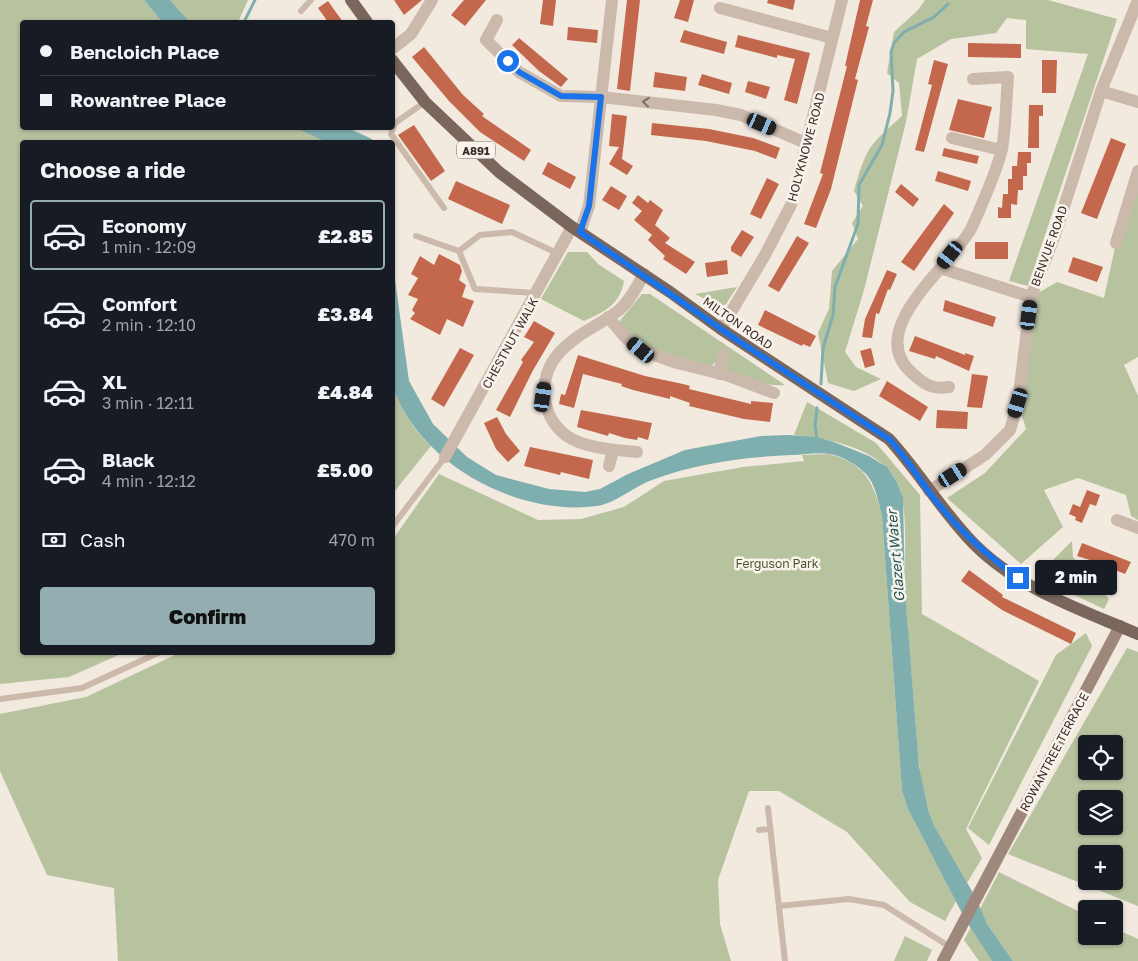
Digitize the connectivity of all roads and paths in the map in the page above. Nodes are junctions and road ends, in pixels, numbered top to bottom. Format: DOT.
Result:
graph roads {
  1 [pos="310,0"];
  2 [pos="352,0"];
  3 [pos="432,0"];
  4 [pos="612,0"];
  5 [pos="842,0"];
  6 [pos="1138,0"];
  7 [pos="720,8"];
  8 [pos="301,11"];
  9 [pos="366,20"];
  10 [pos="497,20"];
  11 [pos="832,38"];
  12 [pos="395,46"];
  13 [pos="395,64"];
  14 [pos="973,79"];
  15 [pos="1101,91"];
  16 [pos="601,97"];
  17 [pos="425,102"];
  18 [pos="1138,102"];
  19 [pos="395,123"];
  20 [pos="392,130"];
  21 [pos="952,138"];
  22 [pos="808,144"];
  23 [pos="1001,150"];
  24 [pos="1138,171"];
  25 [pos="444,208"];
  26 [pos="576,229"];
  27 [pos="416,236"];
  28 [pos="1116,244"];
  29 [pos="459,251"];
  30 [pos="559,254"];
  31 [pos="940,268"];
  32 [pos="644,274"];
  33 [pos="538,293"];
  34 [pos="1031,297"];
  35 [pos="608,317"];
  36 [pos="721,329"];
  37 [pos="723,355"];
  38 [pos="720,374"];
  39 [pos="949,387"];
  40 [pos="774,393"];
  41 [pos="612,450"];
  42 [pos="637,452"];
  43 [pos="445,457"];
  44 [pos="609,466"];
  45 [pos="929,491"];
  46 [pos="1117,520"];
  47 [pos="395,523"];
  48 [pos="1138,528"];
  49 [pos="1120,626"];
  50 [pos="1138,634"];
  51 [pos="154,655"];
  52 [pos="0,698"];
  53 [pos="768,808"];
  54 [pos="770,829"];
  55 [pos="759,830"];
  56 [pos="779,906"];
  57 [pos="950,947"];
  58 [pos="785,961"];
  59 [pos="943,961"];
  1 -- 8 [label="lane"];
  2 -- 9 [label="main road"];
  3 -- 12 [label="street"];
  4 -- 16 [label="street, CHESTNUT WALK"];
  5 -- 11 [label="street, HOLYKNOWE ROAD"];
  6 -- 15 [label="street, BENVUE ROAD"];
  7 -- 11 [label="street"];
  10 -- 16 [label="street"];
  11 -- 22 [label="street, HOLYKNOWE ROAD"];
  13 -- 17 [label="main road, A891"];
  14 -- 23 [label="street"];
  15 -- 18 [label="street"];
  15 -- 34 [label="street, BENVUE ROAD"];
  22 -- 16 [label="street, one-way"];
  16 -- 26 [label="street, CHESTNUT WALK"];
  17 -- 19 [label="lane"];
  17 -- 26 [label="main road, A891"];
  20 -- 25 [label="lane"];
  21 -- 23 [label="street"];
  22 -- 36 [label="street, HOLYKNOWE ROAD"];
  23 -- 31 [label="street"];
  24 -- 28 [label="street"];
  26 -- 30 [label="street, CHESTNUT WALK"];
  26 -- 32 [label="main road, MILTON ROAD / A891"];
  27 -- 29 [label="lane"];
  29 -- 30 [label="lane"];
  29 -- 33 [label="lane"];
  30 -- 33 [label="street, CHESTNUT WALK"];
  31 -- 34 [label="street"];
  31 -- 39 [label="street"];
  32 -- 35 [label="street"];
  32 -- 36 [label="main road, MILTON ROAD / A891"];
  33 -- 43 [label="street, CHESTNUT WALK"];
  34 -- 45 [label="street, BENVUE ROAD"];
  35 -- 38 [label="street"];
  35 -- 41 [label="street"];
  36 -- 45 [label="main road, MILTON ROAD / A891"];
  37 -- 38 [label="street"];
  38 -- 40 [label="street"];
  41 -- 42 [label="street"];
  41 -- 44 [label="street"];
  43 -- 47 [label="lane"];
  45 -- 49 [label="main road, A891"];
  46 -- 48 [label="street"];
  49 -- 50 [label="main road, A891"];
  49 -- 57 [label="main road, ROWANTREE TERRACE"];
  51 -- 52 [label="lane"];
  53 -- 54 [label="lane"];
  54 -- 55 [label="lane"];
  54 -- 56 [label="lane"];
  56 -- 57 [label="lane"];
  56 -- 58 [label="lane"];
  57 -- 59 [label="main road, ROWANTREE TERRACE"];
}
